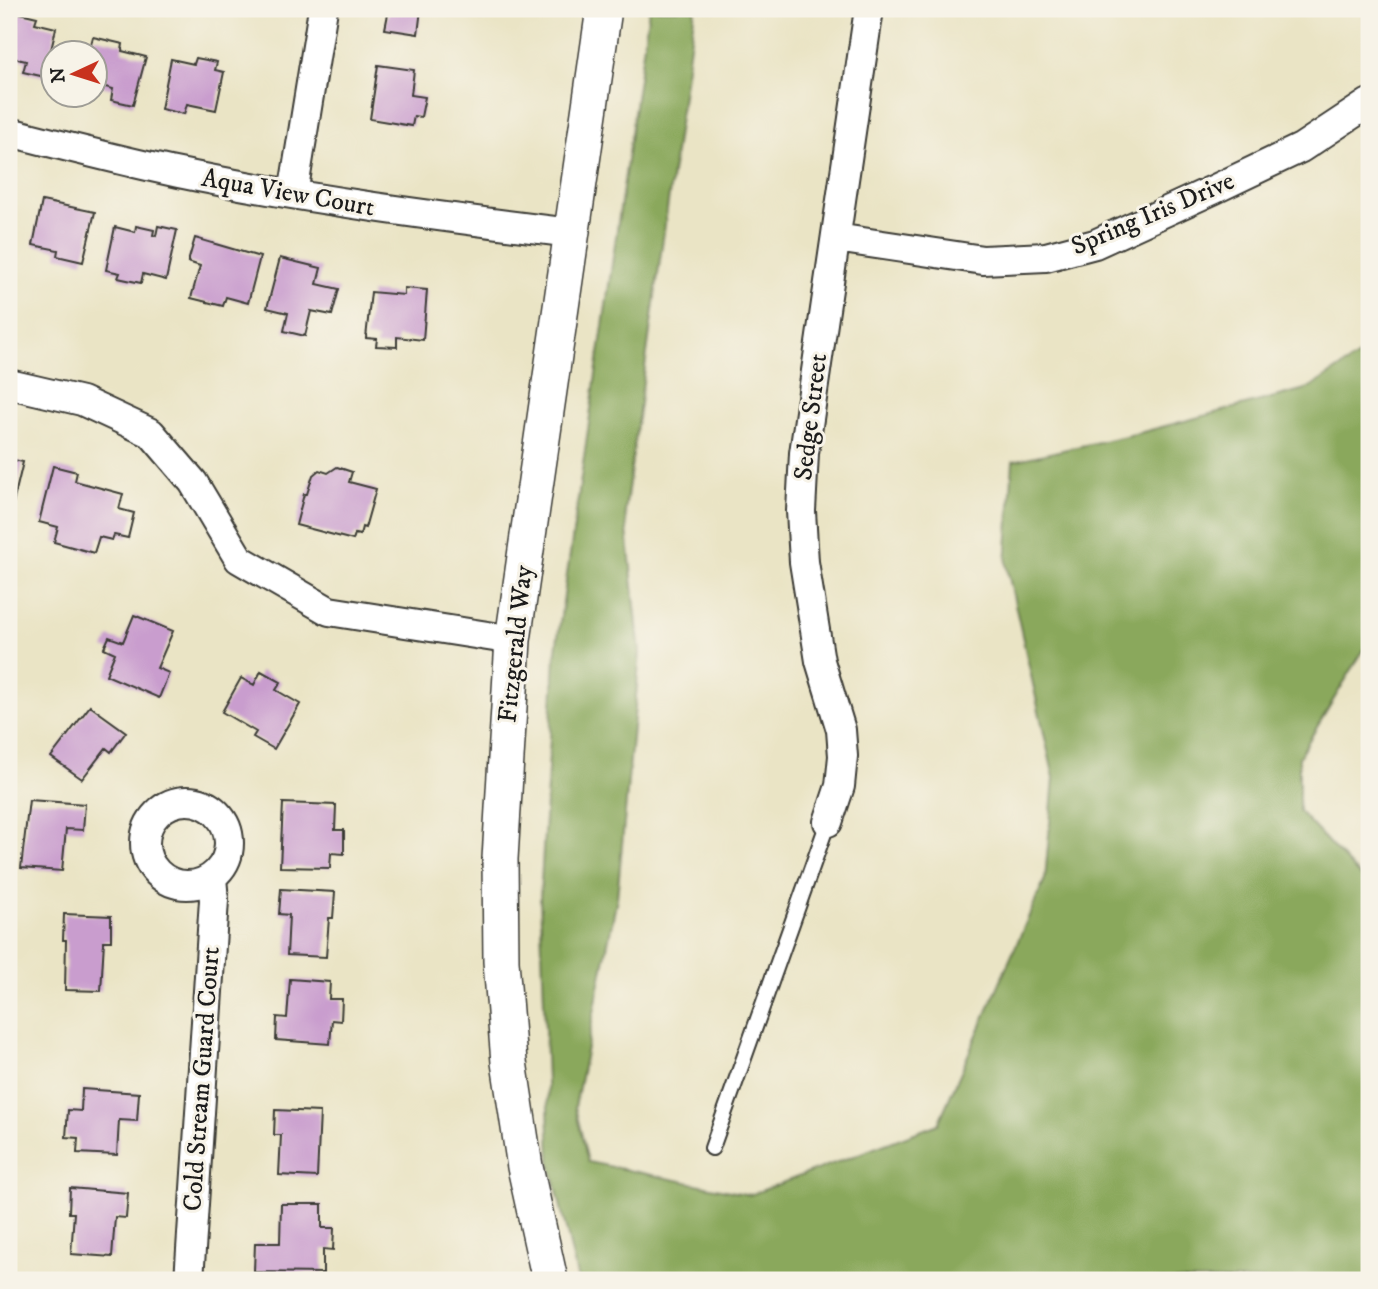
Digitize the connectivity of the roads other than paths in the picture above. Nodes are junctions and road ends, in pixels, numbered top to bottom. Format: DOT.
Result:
graph roads {
  1 [pos="323,9"];
  2 [pos="604,9"];
  3 [pos="869,9"];
  4 [pos="1369,103"];
  5 [pos="9,132"];
  6 [pos="293,194"];
  7 [pos="572,233"];
  8 [pos="836,238"];
  9 [pos="9,383"];
  10 [pos="513,640"];
  11 [pos="828,822"];
  12 [pos="212,878"];
  13 [pos="712,1148"];
  14 [pos="189,1280"];
  15 [pos="550,1280"];
  1 -- 6 [label="street"];
  2 -- 7 [label="street, Fitzgerald Way"];
  3 -- 8 [label="street, Sedge Street"];
  4 -- 8 [label="street, Spring Iris Drive"];
  5 -- 6 [label="street, Aqua View Court"];
  6 -- 7 [label="street, Aqua View Court"];
  7 -- 10 [label="street, Fitzgerald Way"];
  8 -- 11 [label="street, Sedge Street"];
  9 -- 10 [label="street"];
  10 -- 15 [label="street, Fitzgerald Way"];
  11 -- 13 [label="lane"];
  12 -- 14 [label="street, Cold Stream Guard Court"];
}
